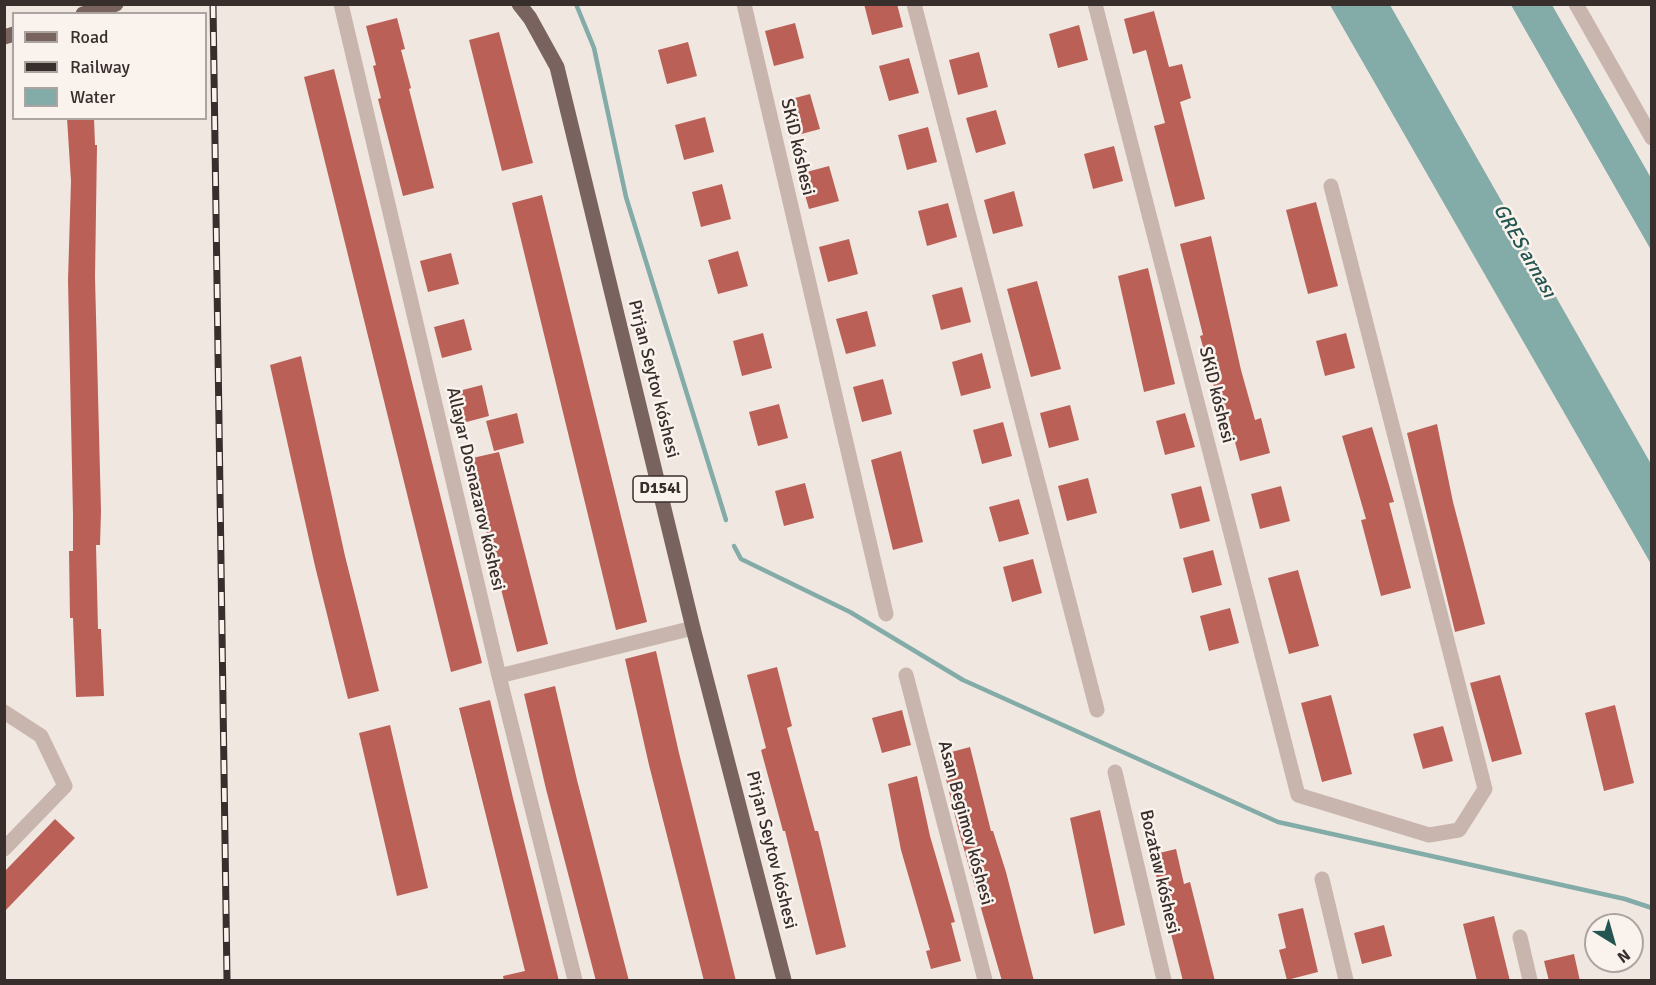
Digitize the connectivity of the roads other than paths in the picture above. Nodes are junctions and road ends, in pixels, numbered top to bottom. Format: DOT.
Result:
graph roads {
  1 [pos="341,4"];
  2 [pos="519,4"];
  3 [pos="744,4"];
  4 [pos="914,4"];
  5 [pos="1095,4"];
  6 [pos="1576,4"];
  7 [pos="114,5"];
  8 [pos="90,12"];
  9 [pos="1652,138"];
  10 [pos="1331,186"];
  11 [pos="886,614"];
  12 [pos="693,628"];
  13 [pos="906,675"];
  14 [pos="499,676"];
  15 [pos="1097,710"];
  16 [pos="4,712"];
  17 [pos="1116,772"];
  18 [pos="4,849"];
  19 [pos="1322,879"];
  20 [pos="1520,937"];
  21 [pos="575,981"];
  22 [pos="784,981"];
  23 [pos="985,981"];
  24 [pos="1164,981"];
  25 [pos="1346,981"];
  26 [pos="1530,981"];
  1 -- 14 [label="street, Allayar Dosnazarov kóshesi"];
  2 -- 12 [label="main road, Pirjan Seytov kóshesi / D154l"];
  3 -- 11 [label="street, SKiD kóshesi"];
  4 -- 15 [label="street"];
  5 -- 10 [label="street, SKiD kóshesi"];
  6 -- 9 [label="street"];
  7 -- 8 [label="main road"];
  12 -- 14 [label="street"];
  12 -- 22 [label="main road, Pirjan Seytov kóshesi / D154l"];
  13 -- 23 [label="street, Asan Begimov kóshesi"];
  14 -- 21 [label="street, Allayar Dosnazarov kóshesi"];
  16 -- 18 [label="street"];
  17 -- 24 [label="street, Bozataw kóshesi"];
  19 -- 25 [label="street"];
  20 -- 26 [label="street"];
}
